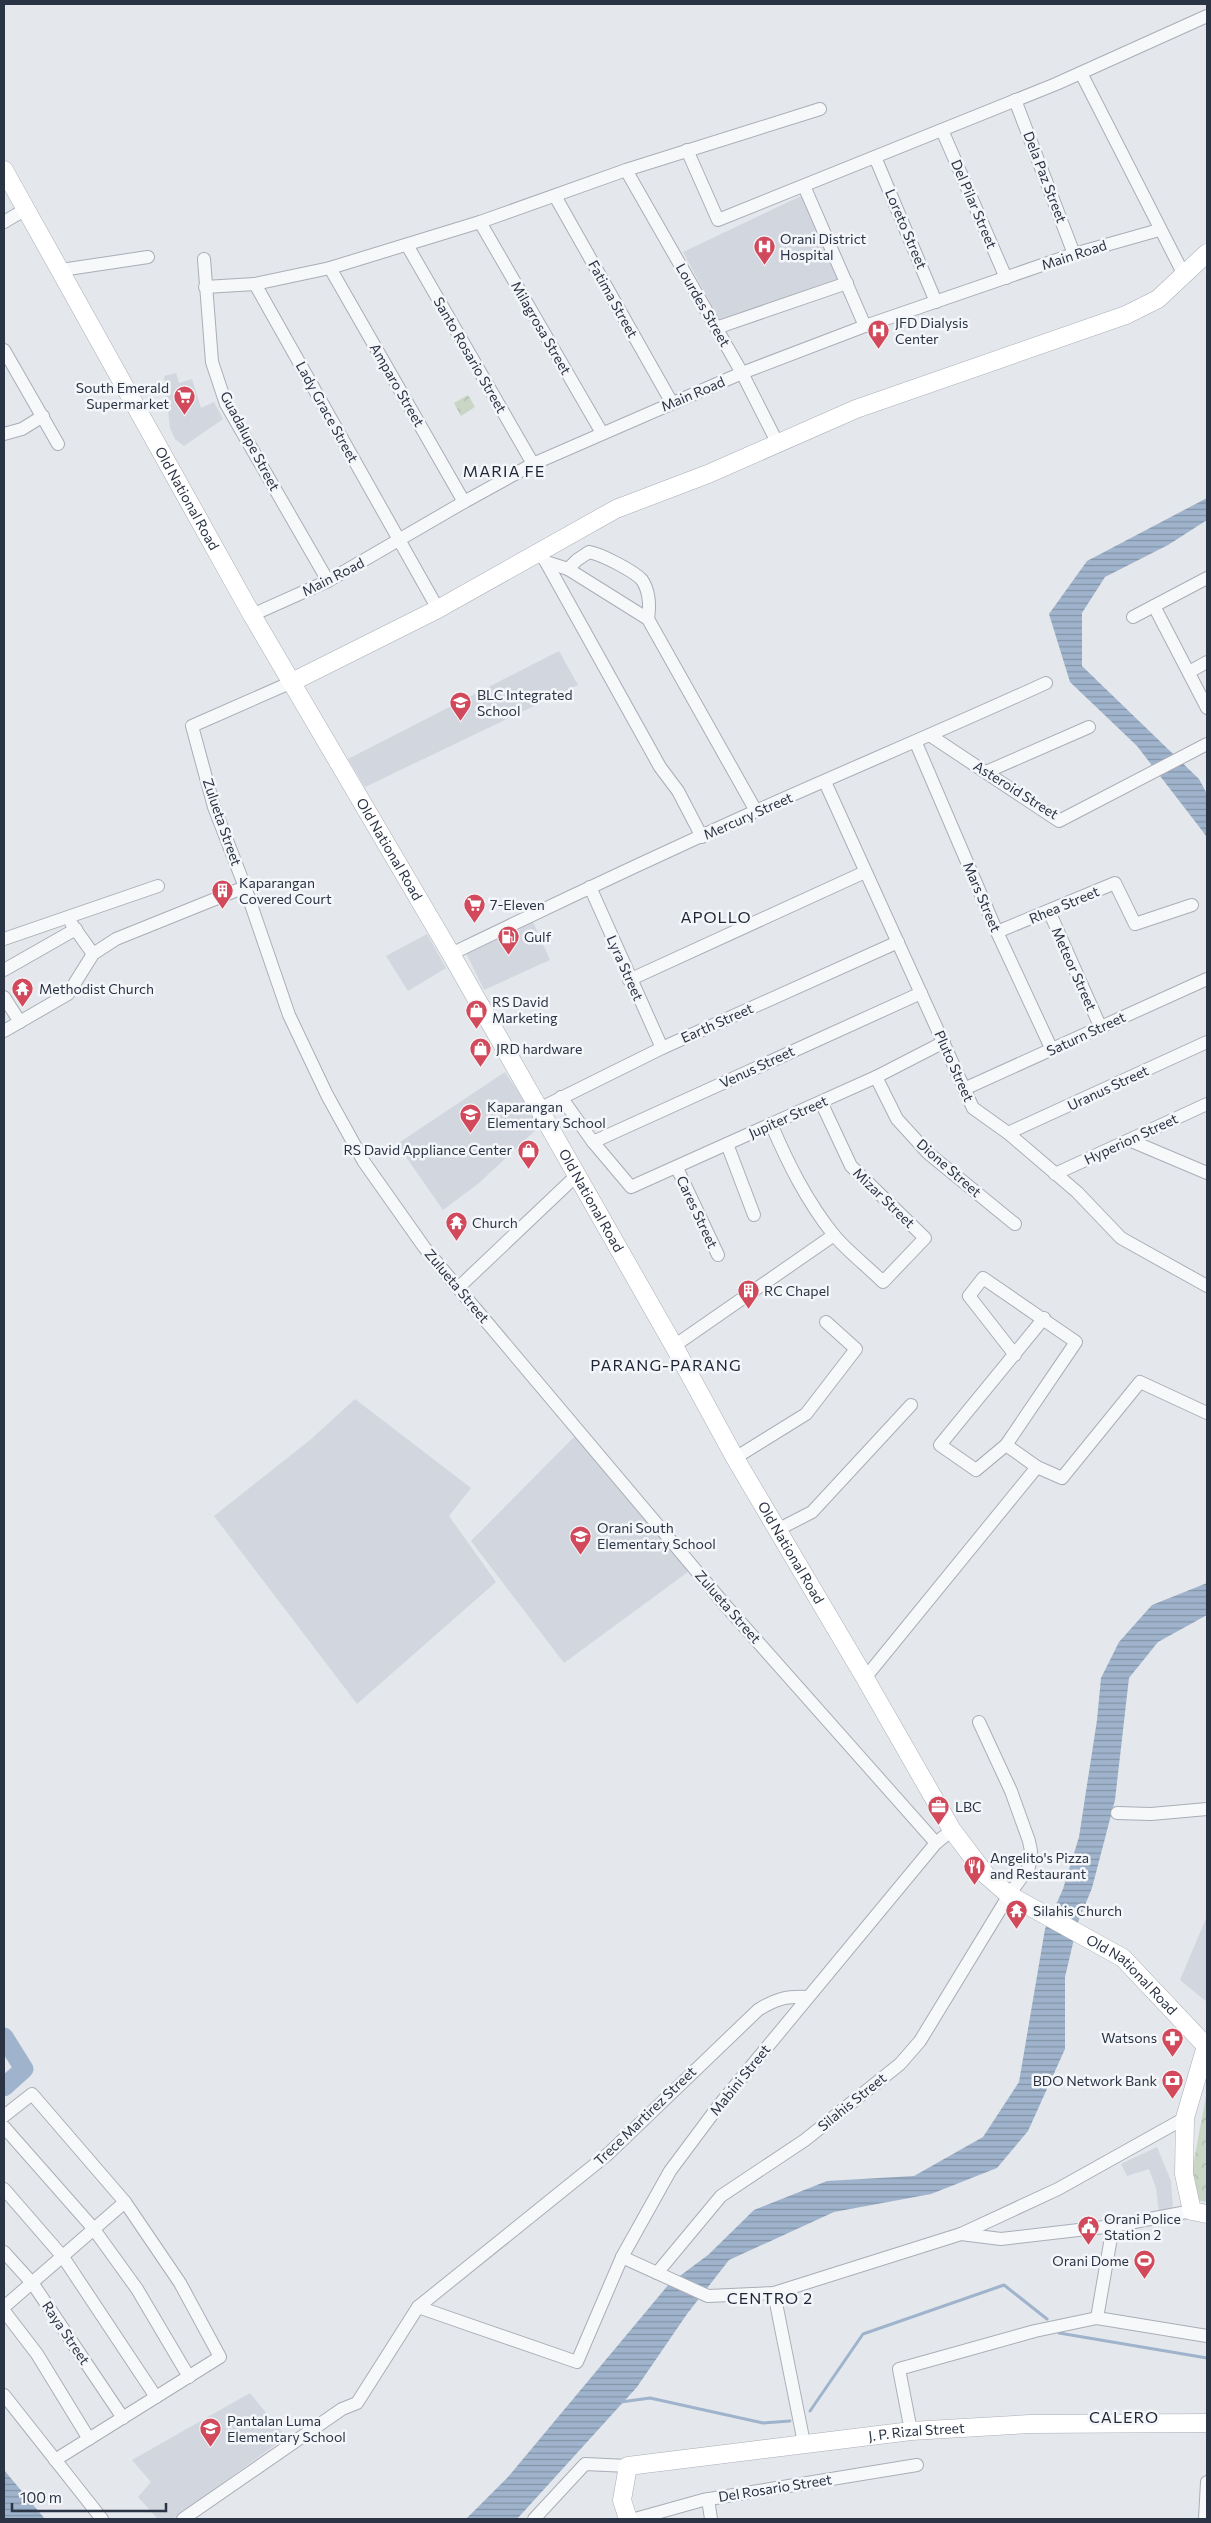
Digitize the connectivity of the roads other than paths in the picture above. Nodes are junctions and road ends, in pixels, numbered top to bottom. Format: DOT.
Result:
graph roads {
  1 [pos="1207,16"];
  2 [pos="1082,73"];
  3 [pos="1015,100"];
  4 [pos="820,109"];
  5 [pos="942,130"];
  6 [pos="687,150"];
  7 [pos="875,157"];
  8 [pos="4,170"];
  9 [pos="626,170"];
  10 [pos="804,186"];
  11 [pos="555,196"];
  12 [pos="26,209"];
  13 [pos="4,222"];
  14 [pos="480,222"];
  15 [pos="1159,230"];
  16 [pos="407,246"];
  17 [pos="1207,253"];
  18 [pos="1074,254"];
  19 [pos="148,257"];
  20 [pos="204,259"];
  21 [pos="330,268"];
  22 [pos="61,270"];
  23 [pos="1184,274"];
  24 [pos="1006,278"];
  25 [pos="847,283"];
  26 [pos="255,284"];
  27 [pos="205,287"];
  28 [pos="936,302"];
  29 [pos="865,326"];
  30 [pos="716,328"];
  31 [pos="4,350"];
  32 [pos="742,372"];
  33 [pos="672,403"];
  34 [pos="43,416"];
  35 [pos="4,434"];
  36 [pos="602,434"];
  37 [pos="777,442"];
  38 [pos="58,444"];
  39 [pos="533,464"];
  40 [pos="464,502"];
  41 [pos="399,541"];
  42 [pos="542,557"];
  43 [pos="568,569"];
  44 [pos="1207,578"];
  45 [pos="328,581"];
  46 [pos="1154,606"];
  47 [pos="438,609"];
  48 [pos="252,615"];
  49 [pos="1133,617"];
  50 [pos="648,619"];
  51 [pos="1207,662"];
  52 [pos="1189,672"];
  53 [pos="292,682"];
  54 [pos="1046,683"];
  55 [pos="1207,708"];
  56 [pos="1089,728"];
  57 [pos="932,736"];
  58 [pos="916,743"];
  59 [pos="1207,744"];
  60 [pos="986,772"];
  61 [pos="824,782"];
  62 [pos="756,812"];
  63 [pos="702,837"];
  64 [pos="865,872"];
  65 [pos="158,886"];
  66 [pos="245,887"];
  67 [pos="590,887"];
  68 [pos="1192,905"];
  69 [pos="1049,912"];
  70 [pos="67,917"];
  71 [pos="76,929"];
  72 [pos="997,932"];
  73 [pos="4,939"];
  74 [pos="898,942"];
  75 [pos="93,954"];
  76 [pos="451,954"];
  77 [pos="4,970"];
  78 [pos="1207,979"];
  79 [pos="629,980"];
  80 [pos="921,992"];
  81 [pos="4,997"];
  82 [pos="20,1022"];
  83 [pos="1100,1026"];
  84 [pos="4,1031"];
  85 [pos="944,1042"];
  86 [pos="1207,1042"];
  87 [pos="662,1048"];
  88 [pos="1052,1050"];
  89 [pos="876,1077"];
  90 [pos="964,1089"];
  91 [pos="561,1097"];
  92 [pos="821,1102"];
  93 [pos="1207,1104"];
  94 [pos="540,1110"];
  95 [pos="771,1124"];
  96 [pos="1008,1133"];
  97 [pos="1129,1140"];
  98 [pos="593,1142"];
  99 [pos="727,1144"];
  100 [pos="677,1168"];
  101 [pos="1207,1173"];
  102 [pos="1056,1174"];
  103 [pos="577,1175"];
  104 [pos="754,1215"];
  105 [pos="1015,1224"];
  106 [pos="834,1235"];
  107 [pos="718,1255"];
  108 [pos="1207,1286"];
  109 [pos="458,1288"];
  110 [pos="1044,1318"];
  111 [pos="826,1322"];
  112 [pos="674,1346"];
  113 [pos="1015,1355"];
  114 [pos="911,1405"];
  115 [pos="1207,1413"];
  116 [pos="1006,1445"];
  117 [pos="735,1458"];
  118 [pos="1037,1467"];
  119 [pos="777,1530"];
  120 [pos="865,1678"];
  121 [pos="978,1722"];
  122 [pos="1207,1809"];
  123 [pos="1117,1813"];
  124 [pos="952,1830"];
  125 [pos="936,1843"];
  126 [pos="1009,1895"];
  127 [pos="807,1997"];
  128 [pos="1207,2046"];
  129 [pos="4,2116"];
  130 [pos="1185,2118"];
  131 [pos="4,2127"];
  132 [pos="4,2189"];
  133 [pos="125,2202"];
  134 [pos="1199,2212"];
  135 [pos="1113,2226"];
  136 [pos="93,2228"];
  137 [pos="961,2234"];
  138 [pos="4,2252"];
  139 [pos="64,2257"];
  140 [pos="622,2257"];
  141 [pos="657,2273"];
  142 [pos="33,2284"];
  143 [pos="774,2293"];
  144 [pos="4,2307"];
  145 [pos="418,2307"];
  146 [pos="4,2311"];
  147 [pos="1097,2318"];
  148 [pos="1207,2336"];
  149 [pos="189,2377"];
  150 [pos="4,2395"];
  151 [pos="156,2397"];
  152 [pos="123,2418"];
  153 [pos="1207,2420"];
  154 [pos="911,2431"];
  155 [pos="89,2440"];
  156 [pos="804,2444"];
  157 [pos="55,2460"];
  158 [pos="917,2465"];
  159 [pos="628,2466"];
  160 [pos="1207,2482"];
  161 [pos="708,2499"];
  162 [pos="102,2519"];
  163 [pos="183,2519"];
  164 [pos="534,2519"];
  165 [pos="628,2519"];
  166 [pos="635,2519"];
  167 [pos="711,2519"];
  168 [pos="1205,2519"];
  1 -- 2 [label="street"];
  2 -- 3 [label="street"];
  2 -- 15 [label="street"];
  3 -- 5 [label="street"];
  3 -- 18 [label="street, Dela Paz Street"];
  4 -- 6 [label="street"];
  5 -- 7 [label="street"];
  5 -- 24 [label="street, Del Pilar Street"];
  6 -- 9 [label="street"];
  6 -- 10 [label="street"];
  7 -- 10 [label="street"];
  7 -- 28 [label="street, Loreto Street"];
  8 -- 12 [label="main road, Old National Road"];
  9 -- 11 [label="street"];
  9 -- 30 [label="street, Lourdes Street"];
  10 -- 25 [label="street"];
  11 -- 14 [label="street"];
  11 -- 33 [label="street, Fatima Street"];
  12 -- 13 [label="street"];
  12 -- 22 [label="main road, Old National Road"];
  14 -- 16 [label="street"];
  14 -- 36 [label="street, Milagrosa Street"];
  15 -- 18 [label="street, Main Road"];
  15 -- 23 [label="street"];
  16 -- 21 [label="street"];
  16 -- 39 [label="street, Santo Rosario Street"];
  17 -- 23 [label="main road"];
  18 -- 24 [label="street, Main Road"];
  19 -- 22 [label="street"];
  20 -- 27 [label="street, Guadalupe Street"];
  21 -- 26 [label="street"];
  21 -- 40 [label="street, Amparo Street"];
  22 -- 48 [label="main road, Old National Road"];
  23 -- 37 [label="main road"];
  24 -- 28 [label="street, Main Road"];
  25 -- 29 [label="street"];
  25 -- 30 [label="street"];
  26 -- 27 [label="street"];
  26 -- 41 [label="street, Lady Grace Street"];
  27 -- 45 [label="street, Guadalupe Street"];
  28 -- 29 [label="street, Main Road"];
  29 -- 32 [label="street, Main Road"];
  30 -- 32 [label="street, Lourdes Street"];
  31 -- 34 [label="street"];
  32 -- 33 [label="street, Main Road"];
  32 -- 37 [label="street, Lourdes Street"];
  33 -- 36 [label="street, Main Road"];
  34 -- 35 [label="street"];
  34 -- 38 [label="street"];
  36 -- 39 [label="street, Main Road"];
  37 -- 42 [label="main road"];
  39 -- 40 [label="street, Main Road"];
  40 -- 41 [label="street, Main Road"];
  41 -- 45 [label="street, Main Road"];
  41 -- 47 [label="street, Lady Grace Street"];
  42 -- 43 [label="street"];
  42 -- 47 [label="main road"];
  42 -- 63 [label="street"];
  43 -- 50 [label="street"];
  43 -- 50 [label="street"];
  44 -- 46 [label="street"];
  45 -- 48 [label="street, Main Road"];
  46 -- 49 [label="street"];
  46 -- 52 [label="street"];
  47 -- 53 [label="main road"];
  48 -- 53 [label="main road, Old National Road"];
  50 -- 62 [label="street"];
  51 -- 52 [label="street"];
  52 -- 55 [label="street"];
  53 -- 66 [label="street, Zulueta Street"];
  53 -- 76 [label="main road, Old National Road"];
  54 -- 57 [label="street, Mercury Street"];
  56 -- 60 [label="street"];
  57 -- 58 [label="street, Mercury Street"];
  57 -- 60 [label="street, Asteroid Street"];
  58 -- 61 [label="street, Mercury Street"];
  58 -- 72 [label="street, Mars Street"];
  59 -- 60 [label="street, Asteroid Street"];
  61 -- 62 [label="street, Mercury Street"];
  61 -- 64 [label="street, Pluto Street"];
  62 -- 63 [label="street, Mercury Street"];
  63 -- 67 [label="street, Mercury Street"];
  64 -- 74 [label="street, Pluto Street"];
  64 -- 79 [label="street"];
  65 -- 70 [label="street"];
  66 -- 75 [label="street"];
  66 -- 109 [label="street, Zulueta Street"];
  67 -- 76 [label="street, Mercury Street"];
  67 -- 79 [label="street, Lyra Street"];
  68 -- 69 [label="street, Rhea Street"];
  69 -- 72 [label="street, Rhea Street"];
  69 -- 83 [label="street, Meteor Street"];
  70 -- 71 [label="street"];
  70 -- 73 [label="street"];
  71 -- 75 [label="street"];
  71 -- 77 [label="street"];
  72 -- 88 [label="street, Mars Street"];
  74 -- 80 [label="street, Pluto Street"];
  74 -- 87 [label="street, Earth Street"];
  75 -- 82 [label="street"];
  76 -- 94 [label="main road, Old National Road"];
  78 -- 83 [label="street, Saturn Street"];
  79 -- 87 [label="street, Lyra Street"];
  80 -- 85 [label="street, Pluto Street"];
  80 -- 98 [label="street, Venus Street"];
  81 -- 82 [label="street"];
  82 -- 84 [label="street"];
  83 -- 88 [label="street, Saturn Street"];
  85 -- 89 [label="street, Jupiter Street"];
  85 -- 90 [label="street, Pluto Street"];
  86 -- 96 [label="street, Uranus Street"];
  87 -- 91 [label="street, Earth Street"];
  88 -- 90 [label="street, Saturn Street"];
  89 -- 92 [label="street, Jupiter Street"];
  89 -- 105 [label="street, Dione Street"];
  90 -- 96 [label="street, Pluto Street"];
  91 -- 94 [label="street, Earth Street"];
  91 -- 98 [label="street"];
  92 -- 95 [label="street, Jupiter Street"];
  92 -- 106 [label="street, Mizar Street"];
  93 -- 97 [label="street, Hyperion Street"];
  94 -- 103 [label="main road, Old National Road"];
  95 -- 99 [label="street, Jupiter Street"];
  95 -- 106 [label="street"];
  96 -- 102 [label="street, Pluto Street"];
  97 -- 101 [label="street"];
  97 -- 102 [label="street, Hyperion Street"];
  98 -- 100 [label="street, Jupiter Street"];
  99 -- 100 [label="street, Jupiter Street"];
  99 -- 104 [label="street"];
  100 -- 107 [label="street, Cares Street"];
  102 -- 108 [label="street, Pluto Street"];
  103 -- 109 [label="street"];
  103 -- 112 [label="main road, Old National Road"];
  106 -- 112 [label="street"];
  109 -- 125 [label="street, Zulueta Street"];
  110 -- 113 [label="street"];
  110 -- 113 [label="street"];
  110 -- 116 [label="street"];
  111 -- 117 [label="street"];
  112 -- 117 [label="main road, Old National Road"];
  113 -- 116 [label="street"];
  114 -- 119 [label="street"];
  115 -- 118 [label="street"];
  116 -- 118 [label="street"];
  117 -- 119 [label="main road, Old National Road"];
  118 -- 120 [label="street"];
  119 -- 120 [label="main road, Old National Road"];
  120 -- 124 [label="main road, Old National Road"];
  121 -- 126 [label="street, Silahis Street"];
  122 -- 123 [label="street"];
  124 -- 125 [label="street, Mabini Street"];
  124 -- 126 [label="main road, Old National Road"];
  125 -- 127 [label="street, Mabini Street"];
  126 -- 128 [label="main road, Old National Road"];
  126 -- 141 [label="street, Silahis Street"];
  127 -- 140 [label="street, Mabini Street"];
  127 -- 145 [label="street, Trece Martirez Street"];
  128 -- 130 [label="main road"];
  129 -- 133 [label="street"];
  130 -- 134 [label="main road"];
  130 -- 137 [label="street"];
  131 -- 136 [label="street"];
  132 -- 139 [label="street"];
  133 -- 136 [label="street"];
  133 -- 149 [label="street"];
  134 -- 135 [label="street"];
  135 -- 137 [label="street"];
  135 -- 147 [label="street"];
  136 -- 139 [label="street"];
  136 -- 149 [label="street"];
  137 -- 143 [label="street"];
  138 -- 142 [label="street, Raya Street"];
  139 -- 142 [label="street"];
  139 -- 151 [label="street"];
  140 -- 141 [label="street"];
  140 -- 145 [label="street, Mabini Street"];
  141 -- 143 [label="street"];
  142 -- 144 [label="street"];
  142 -- 152 [label="street, Raya Street"];
  143 -- 156 [label="street"];
  145 -- 163 [label="street, Trece Martirez Street"];
  146 -- 155 [label="street"];
  147 -- 148 [label="street"];
  147 -- 154 [label="street"];
  149 -- 151 [label="street"];
  150 -- 157 [label="street"];
  151 -- 152 [label="street"];
  152 -- 155 [label="street"];
  153 -- 154 [label="main road, J. P. Rizal Street"];
  154 -- 156 [label="main road, J. P. Rizal Street"];
  155 -- 157 [label="street"];
  156 -- 159 [label="main road, J. P. Rizal Street"];
  157 -- 162 [label="street"];
  158 -- 161 [label="street, Del Rosario Street"];
  159 -- 164 [label="street"];
  159 -- 165 [label="main road"];
  160 -- 168 [label="street"];
  161 -- 166 [label="street, Del Rosario Street"];
  161 -- 167 [label="street"];
}
